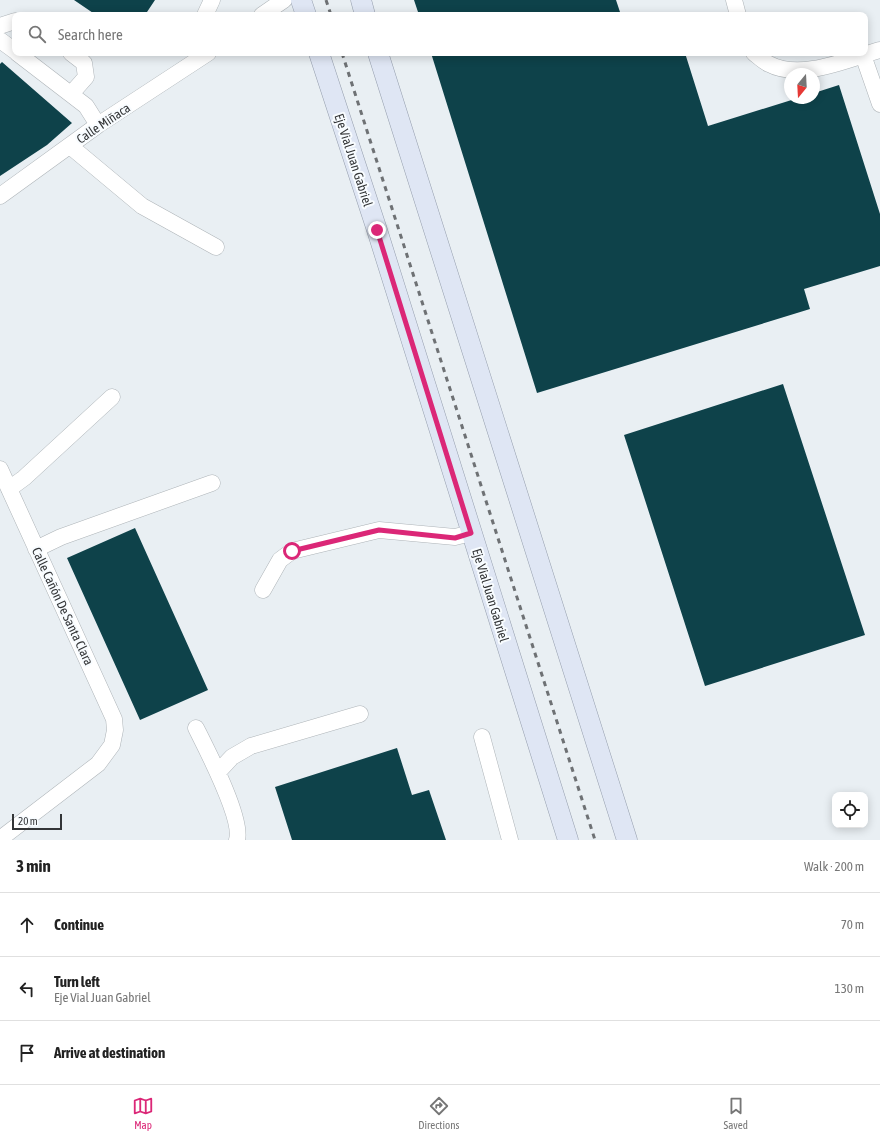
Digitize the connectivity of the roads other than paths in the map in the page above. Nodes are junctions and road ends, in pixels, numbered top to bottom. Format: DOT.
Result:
graph roads {
  1 [pos="212,0"];
  2 [pos="284,0"];
  3 [pos="301,0"];
  4 [pos="361,0"];
  5 [pos="734,0"];
  6 [pos="206,12"];
  7 [pos="266,12"];
  8 [pos="305,12"];
  9 [pos="364,12"];
  10 [pos="737,12"];
  11 [pos="12,22"];
  12 [pos="0,26"];
  13 [pos="0,40"];
  14 [pos="12,49"];
  15 [pos="880,50"];
  16 [pos="868,54"];
  17 [pos="21,56"];
  18 [pos="75,56"];
  19 [pos="203,56"];
  20 [pos="319,56"];
  21 [pos="379,56"];
  22 [pos="758,56"];
  23 [pos="860,56"];
  24 [pos="863,56"];
  25 [pos="71,94"];
  26 [pos="880,104"];
  27 [pos="98,126"];
  28 [pos="70,146"];
  29 [pos="0,196"];
  30 [pos="216,247"];
  31 [pos="112,397"];
  32 [pos="0,469"];
  33 [pos="212,483"];
  34 [pos="9,489"];
  35 [pos="471,533"];
  36 [pos="36,548"];
  37 [pos="263,590"];
  38 [pos="360,714"];
  39 [pos="196,728"];
  40 [pos="482,737"];
  41 [pos="218,772"];
  42 [pos="0,839"];
  43 [pos="237,840"];
  44 [pos="510,840"];
  45 [pos="568,840"];
  46 [pos="627,840"];
  1 -- 6 [label="street"];
  2 -- 7 [label="street"];
  3 -- 8 [label="main road"];
  4 -- 9 [label="main road"];
  5 -- 10 [label="street"];
  11 -- 12 [label="street"];
  13 -- 14 [label="street"];
  15 -- 16 [label="street"];
  17 -- 25 [label="street"];
  18 -- 25 [label="street"];
  19 -- 27 [label="street, Calle Miñaca"];
  20 -- 35 [label="main road, Eje Vial Juan Gabriel"];
  21 -- 46 [label="main road"];
  22 -- 23 [label="street"];
  24 -- 26 [label="street"];
  25 -- 27 [label="street"];
  27 -- 28 [label="street, Calle Miñaca"];
  28 -- 29 [label="street, Calle Miñaca"];
  28 -- 30 [label="street"];
  31 -- 34 [label="street"];
  32 -- 34 [label="street, Calle Cañón De Santa Clara"];
  33 -- 36 [label="street"];
  34 -- 36 [label="street, Calle Cañón De Santa Clara"];
  35 -- 37 [label="street"];
  35 -- 45 [label="main road, Eje Vial Juan Gabriel"];
  36 -- 42 [label="street, Calle Cañón De Santa Clara"];
  38 -- 41 [label="street"];
  39 -- 41 [label="street"];
  40 -- 44 [label="street"];
  41 -- 43 [label="street"];
}
